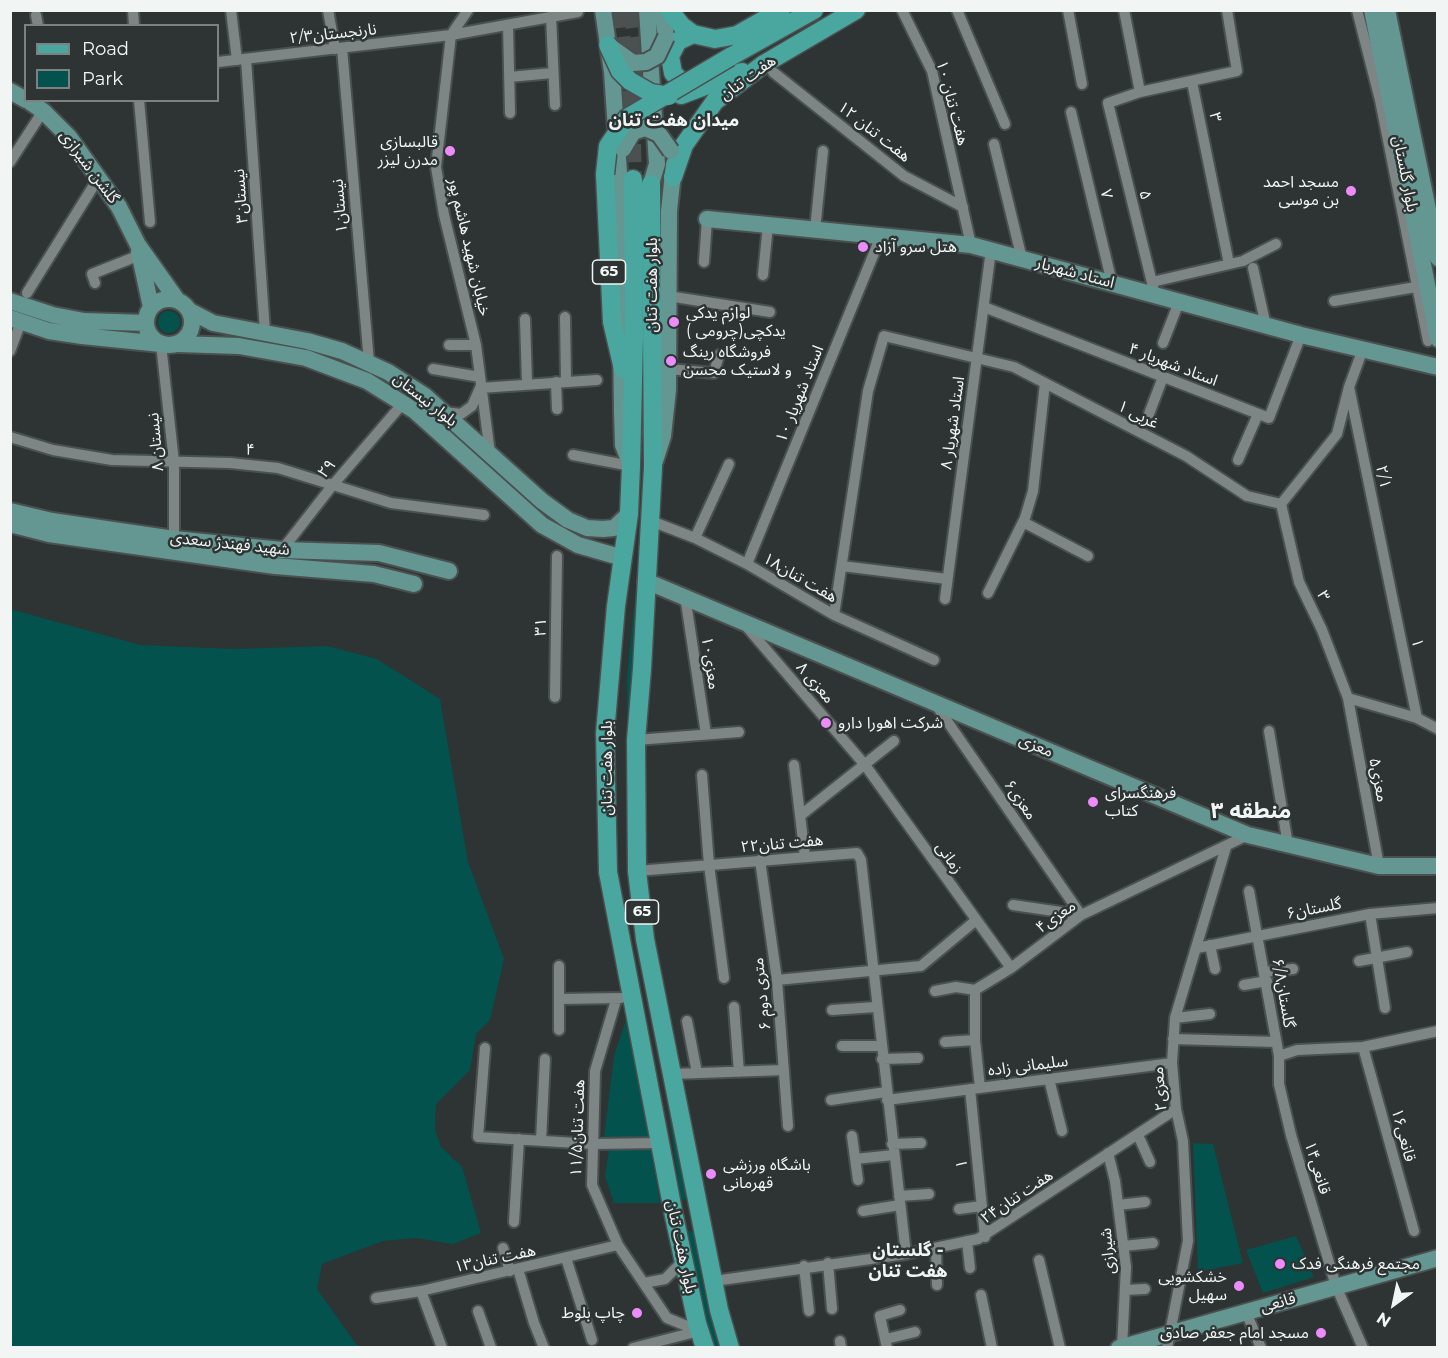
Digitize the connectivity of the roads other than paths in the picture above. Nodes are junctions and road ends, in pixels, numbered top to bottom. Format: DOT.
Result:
graph roads {
  1 [pos="231,10"];
  2 [pos="328,10"];
  3 [pos="468,10"];
  4 [pos="603,10"];
  5 [pos="647,10"];
  6 [pos="662,10"];
  7 [pos="669,10"];
  8 [pos="781,10"];
  9 [pos="814,10"];
  10 [pos="856,10"];
  11 [pos="902,10"];
  12 [pos="957,10"];
  13 [pos="1068,10"];
  14 [pos="1124,10"];
  15 [pos="1227,10"];
  16 [pos="1357,10"];
  17 [pos="1372,10"];
  18 [pos="1387,10"];
  19 [pos="578,12"];
  20 [pos="551,16"];
  21 [pos="508,25"];
  22 [pos="693,34"];
  23 [pos="451,35"];
  24 [pos="608,45"];
  25 [pos="338,48"];
  26 [pos="242,59"];
  27 [pos="219,62"];
  28 [pos="768,68"];
  29 [pos="553,73"];
  30 [pos="509,77"];
  31 [pos="1192,82"];
  32 [pos="1082,84"];
  33 [pos="702,88"];
  34 [pos="1140,92"];
  35 [pos="1384,98"];
  36 [pos="31,102"];
  37 [pos="139,102"];
  38 [pos="555,105"];
  39 [pos="43,111"];
  40 [pos="1071,112"];
  41 [pos="510,113"];
  42 [pos="1005,124"];
  43 [pos="994,144"];
  44 [pos="823,151"];
  45 [pos="10,162"];
  46 [pos="619,175"];
  47 [pos="99,177"];
  48 [pos="673,177"];
  49 [pos="651,184"];
  50 [pos="1431,194"];
  51 [pos="963,207"];
  52 [pos="706,219"];
  53 [pos="150,222"];
  54 [pos="768,225"];
  55 [pos="815,230"];
  56 [pos="881,236"];
  57 [pos="1276,244"];
  58 [pos="972,245"];
  59 [pos="139,250"];
  60 [pos="991,250"];
  61 [pos="1432,256"];
  62 [pos="1022,259"];
  63 [pos="704,262"];
  64 [pos="1229,264"];
  65 [pos="1253,268"];
  66 [pos="763,275"];
  67 [pos="95,283"];
  68 [pos="1112,283"];
  69 [pos="1416,287"];
  70 [pos="1153,288"];
  71 [pos="27,293"];
  72 [pos="668,296"];
  73 [pos="10,301"];
  74 [pos="1179,302"];
  75 [pos="1334,302"];
  76 [pos="184,306"];
  77 [pos="984,307"];
  78 [pos="770,312"];
  79 [pos="148,315"];
  80 [pos="565,317"];
  81 [pos="525,319"];
  82 [pos="16,320"];
  83 [pos="1266,326"];
  84 [pos="265,332"];
  85 [pos="1301,335"];
  86 [pos="1433,340"];
  87 [pos="1163,343"];
  88 [pos="161,344"];
  89 [pos="178,344"];
  90 [pos="449,345"];
  91 [pos="476,345"];
  92 [pos="1363,350"];
  93 [pos="10,351"];
  94 [pos="719,355"];
  95 [pos="977,358"];
  96 [pos="369,362"];
  97 [pos="1437,367"];
  98 [pos="433,369"];
  99 [pos="622,369"];
  100 [pos="668,369"];
  101 [pos="1163,377"];
  102 [pos="597,380"];
  103 [pos="561,381"];
  104 [pos="480,382"];
  105 [pos="528,383"];
  106 [pos="1045,383"];
  107 [pos="1349,387"];
  108 [pos="398,409"];
  109 [pos="557,410"];
  110 [pos="444,412"];
  111 [pos="1149,414"];
  112 [pos="1258,414"];
  113 [pos="10,437"];
  114 [pos="490,454"];
  115 [pos="573,455"];
  116 [pos="1238,460"];
  117 [pos="174,462"];
  118 [pos="729,464"];
  119 [pos="631,466"];
  120 [pos="652,467"];
  121 [pos="332,486"];
  122 [pos="1281,504"];
  123 [pos="10,511"];
  124 [pos="628,514"];
  125 [pos="484,515"];
  126 [pos="651,521"];
  127 [pos="1023,522"];
  128 [pos="10,524"];
  129 [pos="603,529"];
  130 [pos="695,538"];
  131 [pos="174,545"];
  132 [pos="282,550"];
  133 [pos="597,550"];
  134 [pos="557,556"];
  135 [pos="1088,556"];
  136 [pos="623,558"];
  137 [pos="747,564"];
  138 [pos="842,566"];
  139 [pos="449,571"];
  140 [pos="1388,574"];
  141 [pos="947,579"];
  142 [pos="646,581"];
  143 [pos="414,584"];
  144 [pos="988,593"];
  145 [pos="686,596"];
  146 [pos="945,599"];
  147 [pos="834,615"];
  148 [pos="741,621"];
  149 [pos="934,660"];
  150 [pos="555,697"];
  151 [pos="1348,698"];
  152 [pos="934,702"];
  153 [pos="1418,718"];
  154 [pos="1437,729"];
  155 [pos="1269,731"];
  156 [pos="739,732"];
  157 [pos="706,734"];
  158 [pos="636,740"];
  159 [pos="894,741"];
  160 [pos="794,765"];
  161 [pos="865,765"];
  162 [pos="702,775"];
  163 [pos="801,815"];
  164 [pos="1248,835"];
  165 [pos="1288,845"];
  166 [pos="1226,848"];
  167 [pos="805,856"];
  168 [pos="760,860"];
  169 [pos="709,865"];
  170 [pos="1379,866"];
  171 [pos="1437,866"];
  172 [pos="637,871"];
  173 [pos="1249,891"];
  174 [pos="1013,905"];
  175 [pos="1437,908"];
  176 [pos="1370,914"];
  177 [pos="1081,915"];
  178 [pos="975,921"];
  179 [pos="1257,935"];
  180 [pos="1210,945"];
  181 [pos="1197,948"];
  182 [pos="1407,952"];
  183 [pos="1378,957"];
  184 [pos="1359,962"];
  185 [pos="559,966"];
  186 [pos="1011,968"];
  187 [pos="1215,969"];
  188 [pos="1293,969"];
  189 [pos="873,971"];
  190 [pos="1266,977"];
  191 [pos="724,978"];
  192 [pos="777,980"];
  193 [pos="1244,985"];
  194 [pos="975,990"];
  195 [pos="935,991"];
  196 [pos="625,997"];
  197 [pos="559,999"];
  198 [pos="876,1007"];
  199 [pos="734,1008"];
  200 [pos="1385,1008"];
  201 [pos="832,1010"];
  202 [pos="1210,1014"];
  203 [pos="1175,1018"];
  204 [pos="687,1021"];
  205 [pos="559,1030"];
  206 [pos="1437,1031"];
  207 [pos="1173,1039"];
  208 [pos="975,1040"];
  209 [pos="945,1042"];
  210 [pos="1276,1042"];
  211 [pos="842,1046"];
  212 [pos="880,1046"];
  213 [pos="1363,1047"];
  214 [pos="485,1048"];
  215 [pos="1279,1056"];
  216 [pos="918,1058"];
  217 [pos="545,1059"];
  218 [pos="882,1059"];
  219 [pos="1172,1063"];
  220 [pos="784,1070"];
  221 [pos="739,1072"];
  222 [pos="697,1073"];
  223 [pos="672,1074"];
  224 [pos="1049,1079"];
  225 [pos="975,1088"];
  226 [pos="886,1096"];
  227 [pos="831,1100"];
  228 [pos="1176,1109"];
  229 [pos="788,1126"];
  230 [pos="1062,1131"];
  231 [pos="1138,1135"];
  232 [pos="852,1136"];
  233 [pos="519,1139"];
  234 [pos="541,1141"];
  235 [pos="660,1143"];
  236 [pos="921,1143"];
  237 [pos="593,1144"];
  238 [pos="893,1149"];
  239 [pos="1108,1153"];
  240 [pos="855,1159"];
  241 [pos="1150,1162"];
  242 [pos="858,1180"];
  243 [pos="929,1194"];
  244 [pos="899,1200"];
  245 [pos="1145,1202"];
  246 [pos="1118,1205"];
  247 [pos="982,1206"];
  248 [pos="959,1209"];
  249 [pos="699,1210"];
  250 [pos="863,1211"];
  251 [pos="674,1216"];
  252 [pos="514,1222"];
  253 [pos="1414,1231"];
  254 [pos="985,1237"];
  255 [pos="967,1241"];
  256 [pos="1153,1243"];
  257 [pos="618,1245"];
  258 [pos="1123,1246"];
  259 [pos="503,1248"];
  260 [pos="936,1248"];
  261 [pos="906,1254"];
  262 [pos="566,1258"];
  263 [pos="1437,1258"];
  264 [pos="684,1260"];
  265 [pos="1039,1260"];
  266 [pos="828,1263"];
  267 [pos="804,1266"];
  268 [pos="970,1268"];
  269 [pos="514,1270"];
  270 [pos="714,1281"];
  271 [pos="644,1283"];
  272 [pos="937,1284"];
  273 [pos="1336,1286"];
  274 [pos="1145,1289"];
  275 [pos="1125,1290"];
  276 [pos="421,1291"];
  277 [pos="981,1295"];
  278 [pos="376,1298"];
  279 [pos="832,1309"];
  280 [pos="900,1310"];
  281 [pos="478,1311"];
  282 [pos="809,1311"];
  283 [pos="1246,1312"];
  284 [pos="915,1332"];
  285 [pos="702,1339"];
  286 [pos="592,1340"];
  287 [pos="1169,1340"];
  288 [pos="885,1345"];
  289 [pos="442,1346"];
  290 [pos="491,1347"];
  291 [pos="544,1347"];
  292 [pos="633,1347"];
  293 [pos="730,1347"];
  294 [pos="992,1347"];
  295 [pos="1060,1347"];
  296 [pos="1121,1347"];
  297 [pos="1261,1347"];
  298 [pos="1364,1347"];
  1 -- 26 [label="street, ۳نیستان"];
  2 -- 25 [label="street, ۱نیستان"];
  3 -- 23 [label="street, خیابان شهید هاشم پور"];
  4 -- 24 [label="street"];
  5 -- 49 [label="street"];
  6 -- 24 [label="street, bridge"];
  7 -- 22 [label="main road"];
  8 -- 22 [label="main road"];
  9 -- 46 [label="main road, 65, bridge"];
  10 -- 28 [label="main road, هفت تنان / 65"];
  11 -- 51 [label="street, هفت تنان ۱۰"];
  12 -- 42 [label="street"];
  13 -- 32 [label="street"];
  14 -- 34 [label="street"];
  15 -- 31 [label="street"];
  16 -- 35 [label="street"];
  17 -- 35 [label="street, بلوار گلستان"];
  18 -- 50 [label="street, بلوار گلستان"];
  19 -- 20 [label="street"];
  20 -- 21 [label="street"];
  20 -- 29 [label="street"];
  21 -- 23 [label="street, ۲/۳نارنجستان"];
  21 -- 30 [label="street"];
  22 -- 33 [label="main road"];
  23 -- 25 [label="street, ۲/۳نارنجستان"];
  23 -- 91 [label="street, خیابان شهید هاشم پور"];
  24 -- 33 [label="main road, bridge"];
  24 -- 46 [label="street"];
  25 -- 26 [label="street, ۲/۳نارنجستان"];
  25 -- 96 [label="street, ۱نیستان"];
  26 -- 27 [label="street, ۲/۳نارنجستان"];
  26 -- 84 [label="street, ۳نیستان"];
  28 -- 33 [label="main road"];
  28 -- 48 [label="main road, هفت تنان / 65"];
  28 -- 51 [label="street, هفت تنان ۱۲"];
  29 -- 30 [label="street"];
  29 -- 38 [label="street"];
  30 -- 41 [label="street"];
  31 -- 34 [label="street"];
  31 -- 64 [label="street, ۳"];
  34 -- 70 [label="street, ۵"];
  35 -- 61 [label="street, بلوار گلستان"];
  35 -- 69 [label="street"];
  36 -- 39 [label="street, گلشن شیرازی"];
  37 -- 53 [label="street"];
  39 -- 45 [label="street"];
  39 -- 47 [label="street, گلشن شیرازی"];
  40 -- 68 [label="street, ۷"];
  43 -- 62 [label="street"];
  44 -- 55 [label="street"];
  46 -- 48 [label="street, bridge"];
  46 -- 99 [label="main road, 65"];
  46 -- 119 [label="main road, بلوار هفت تنان"];
  47 -- 59 [label="street, گلشن شیرازی"];
  47 -- 71 [label="street"];
  48 -- 72 [label="street, 65"];
  49 -- 120 [label="main road, بلوار هفت تنان"];
  50 -- 61 [label="street, بلوار گلستان"];
  51 -- 58 [label="street, هفت تنان ۱۰"];
  52 -- 54 [label="street, استاد شهریار"];
  52 -- 63 [label="street"];
  54 -- 55 [label="street, استاد شهریار"];
  54 -- 66 [label="street"];
  55 -- 56 [label="street, استاد شهریار"];
  56 -- 58 [label="street, استاد شهریار"];
  56 -- 137 [label="street, استاد شهریار ۱۰"];
  57 -- 64 [label="street"];
  58 -- 60 [label="street, استاد شهریار"];
  59 -- 67 [label="street"];
  59 -- 76 [label="street, گلشن شیرازی"];
  59 -- 79 [label="street, گلشن شیرازی"];
  60 -- 62 [label="street, استاد شهریار"];
  60 -- 77 [label="street, استاد شهریار ۸"];
  61 -- 86 [label="street, بلوار گلستان"];
  62 -- 68 [label="street, استاد شهریار"];
  64 -- 70 [label="street"];
  65 -- 83 [label="street"];
  68 -- 70 [label="street, استاد شهریار"];
  69 -- 75 [label="street"];
  69 -- 86 [label="street"];
  70 -- 74 [label="street, استاد شهریار"];
  72 -- 78 [label="street"];
  72 -- 100 [label="street, 65"];
  73 -- 79 [label="street"];
  74 -- 83 [label="street, استاد شهریار"];
  74 -- 87 [label="street"];
  76 -- 79 [label="street"];
  76 -- 84 [label="street, بلوار نیستان"];
  76 -- 89 [label="street"];
  77 -- 95 [label="street, استاد شهریار ۸"];
  77 -- 101 [label="street, استاد شهریار ۴"];
  79 -- 88 [label="street"];
  80 -- 103 [label="street"];
  81 -- 105 [label="street"];
  82 -- 88 [label="street"];
  82 -- 93 [label="street"];
  83 -- 85 [label="street, استاد شهریار"];
  84 -- 96 [label="street, بلوار نیستان"];
  85 -- 92 [label="street, استاد شهریار"];
  85 -- 112 [label="street"];
  88 -- 89 [label="street"];
  88 -- 117 [label="street, نیستان ۸"];
  89 -- 133 [label="street, بلوار نیستان"];
  90 -- 91 [label="street"];
  91 -- 104 [label="street, خیابان شهید هاشم پور"];
  92 -- 97 [label="street, استاد شهریار"];
  92 -- 107 [label="street"];
  94 -- 100 [label="street"];
  95 -- 106 [label="street, ۱ غربی"];
  95 -- 138 [label="street, ۱ غربی"];
  95 -- 141 [label="street, استاد شهریار ۸"];
  96 -- 110 [label="street, بلوار نیستان"];
  98 -- 104 [label="street"];
  99 -- 119 [label="street, 65"];
  100 -- 120 [label="street, 65"];
  101 -- 111 [label="street"];
  101 -- 112 [label="street, استاد شهریار ۴"];
  102 -- 103 [label="street"];
  103 -- 105 [label="street"];
  103 -- 109 [label="street"];
  104 -- 105 [label="street"];
  104 -- 110 [label="street"];
  104 -- 114 [label="street, خیابان شهید هاشم پور"];
  106 -- 122 [label="street, ۱ غربی"];
  106 -- 127 [label="street"];
  107 -- 122 [label="street"];
  107 -- 140 [label="street, ۲/۱"];
  108 -- 121 [label="street, ۲۹"];
  110 -- 114 [label="street, بلوار نیستان"];
  112 -- 116 [label="street"];
  113 -- 117 [label="street, ۴"];
  114 -- 129 [label="street, بلوار نیستان"];
  115 -- 119 [label="street"];
  117 -- 121 [label="street, ۴"];
  117 -- 131 [label="street, نیستان ۸"];
  118 -- 130 [label="street"];
  119 -- 124 [label="main road, بلوار هفت تنان / 65"];
  120 -- 126 [label="main road, بلوار هفت تنان / 65"];
  121 -- 125 [label="street, ۴"];
  121 -- 132 [label="street, ۲۹"];
  122 -- 151 [label="street, ۳"];
  123 -- 131 [label="street, شهید فهندژ سعدی"];
  124 -- 129 [label="street"];
  124 -- 136 [label="main road, بلوار هفت تنان / 65"];
  126 -- 130 [label="street, هفت تنان۱۸"];
  126 -- 142 [label="main road, بلوار هفت تنان / 65"];
  127 -- 135 [label="street"];
  127 -- 144 [label="street"];
  128 -- 131 [label="street, شهید فهندژ سعدی"];
  129 -- 133 [label="street"];
  130 -- 137 [label="street, هفت تنان۱۸"];
  131 -- 132 [label="street, شهید فهندژ سعدی"];
  131 -- 143 [label="street, شهید فهندژ سعدی"];
  132 -- 139 [label="street, شهید فهندژ سعدی"];
  133 -- 136 [label="street, بلوار نیستان"];
  134 -- 150 [label="street, ۳۱"];
  136 -- 196 [label="main road, بلوار هفت تنان / 65"];
  137 -- 147 [label="street, هفت تنان۱۸"];
  138 -- 141 [label="street"];
  138 -- 147 [label="street"];
  140 -- 153 [label="street, ۱"];
  141 -- 146 [label="street, استاد شهریار ۸"];
  142 -- 145 [label="street, معزی"];
  142 -- 158 [label="main road, بلوار هفت تنان / 65"];
  145 -- 148 [label="street, معزی"];
  145 -- 157 [label="street, ۱۰معزی"];
  147 -- 149 [label="street, هفت تنان۱۸"];
  148 -- 152 [label="street, معزی"];
  148 -- 161 [label="street, معزی ۸"];
  151 -- 153 [label="street"];
  151 -- 170 [label="street, ۵معزی"];
  152 -- 164 [label="street, معزی"];
  152 -- 177 [label="street, ۶معزی"];
  153 -- 154 [label="street"];
  155 -- 165 [label="street"];
  156 -- 157 [label="street"];
  157 -- 158 [label="street"];
  158 -- 172 [label="main road, بلوار هفت تنان / 65"];
  159 -- 161 [label="street"];
  160 -- 163 [label="street"];
  161 -- 163 [label="street"];
  161 -- 178 [label="street, زمانی"];
  162 -- 169 [label="street"];
  163 -- 167 [label="street"];
  164 -- 165 [label="street, معزی"];
  164 -- 166 [label="street, ۴معزی"];
  165 -- 170 [label="street, معزی"];
  166 -- 177 [label="street, ۴معزی"];
  166 -- 181 [label="street, ۲معزی"];
  167 -- 168 [label="street, ۲۲هفت تنان"];
  167 -- 189 [label="street, ۲۲هفت تنان"];
  168 -- 169 [label="street, ۲۲هفت تنان"];
  168 -- 192 [label="street, ۶ متری دوم"];
  169 -- 172 [label="street, ۲۲هفت تنان"];
  169 -- 191 [label="street"];
  170 -- 171 [label="street, معزی"];
  172 -- 223 [label="main road, بلوار هفت تنان / 65"];
  173 -- 179 [label="street, ۶/۸گلستان"];
  174 -- 177 [label="street"];
  175 -- 176 [label="street, گلستان۶"];
  176 -- 179 [label="street, گلستان۶"];
  176 -- 183 [label="street"];
  177 -- 186 [label="street, ۴معزی"];
  178 -- 186 [label="street, زمانی"];
  178 -- 189 [label="street"];
  179 -- 180 [label="street, گلستان۶"];
  179 -- 190 [label="street, ۶/۸گلستان"];
  180 -- 181 [label="street, گلستان۶"];
  180 -- 187 [label="street"];
  181 -- 203 [label="street, ۲معزی"];
  182 -- 183 [label="street"];
  183 -- 184 [label="street"];
  183 -- 200 [label="street"];
  185 -- 197 [label="street"];
  186 -- 194 [label="street, ۴معزی"];
  188 -- 190 [label="street"];
  189 -- 192 [label="street"];
  189 -- 198 [label="street"];
  190 -- 193 [label="street"];
  190 -- 210 [label="street, ۶/۸گلستان"];
  192 -- 220 [label="street, ۶ متری دوم"];
  194 -- 195 [label="street"];
  194 -- 208 [label="street"];
  196 -- 197 [label="street"];
  196 -- 235 [label="main road, بلوار هفت تنان / 65"];
  196 -- 237 [label="street, ۱۱/۵هفت تنان"];
  197 -- 205 [label="street"];
  198 -- 201 [label="street"];
  198 -- 212 [label="street"];
  199 -- 221 [label="street"];
  202 -- 203 [label="street"];
  203 -- 207 [label="street, ۲معزی"];
  204 -- 222 [label="street"];
  206 -- 213 [label="street"];
  207 -- 210 [label="street"];
  207 -- 219 [label="street, ۲معزی"];
  208 -- 209 [label="street"];
  208 -- 225 [label="street"];
  210 -- 215 [label="street, ۶/۸گلستان"];
  211 -- 212 [label="street"];
  212 -- 218 [label="street"];
  213 -- 215 [label="street"];
  213 -- 253 [label="street, ۱۶قانعی"];
  214 -- 233 [label="street"];
  215 -- 273 [label="street, ۱۴قانعی"];
  216 -- 218 [label="street"];
  217 -- 234 [label="street"];
  218 -- 226 [label="street"];
  219 -- 224 [label="street, سلیمانی زاده"];
  219 -- 228 [label="street, ۲معزی"];
  220 -- 221 [label="street"];
  220 -- 229 [label="street, ۶ متری دوم"];
  221 -- 222 [label="street"];
  222 -- 223 [label="street"];
  223 -- 249 [label="main road, بلوار هفت تنان / 65"];
  224 -- 225 [label="street, سلیمانی زاده"];
  224 -- 230 [label="street"];
  225 -- 226 [label="street, سلیمانی زاده"];
  225 -- 247 [label="street, ۱"];
  226 -- 227 [label="street, سلیمانی زاده"];
  226 -- 238 [label="street"];
  228 -- 231 [label="street, هفت تنان۲۴"];
  228 -- 287 [label="street, ۲معزی"];
  231 -- 239 [label="street, هفت تنان۲۴"];
  231 -- 241 [label="street"];
  232 -- 240 [label="street"];
  233 -- 234 [label="street"];
  233 -- 252 [label="street"];
  234 -- 237 [label="street"];
  235 -- 237 [label="street"];
  235 -- 251 [label="main road, بلوار هفت تنان / 65"];
  236 -- 238 [label="street"];
  237 -- 257 [label="street, ۱۱/۵هفت تنان"];
  238 -- 240 [label="street"];
  238 -- 244 [label="street"];
  239 -- 246 [label="street, شیرازی"];
  239 -- 254 [label="street, هفت تنان۲۴"];
  240 -- 242 [label="street"];
  243 -- 244 [label="street"];
  244 -- 250 [label="street"];
  244 -- 261 [label="street"];
  245 -- 246 [label="street"];
  246 -- 258 [label="street, شیرازی"];
  247 -- 248 [label="street"];
  247 -- 254 [label="street, ۱"];
  249 -- 251 [label="main road"];
  249 -- 270 [label="main road, بلوار هفت تنان / 65"];
  251 -- 264 [label="main road, بلوار هفت تنان / 65"];
  254 -- 255 [label="street, هفت تنان۲۴"];
  255 -- 260 [label="street, هفت تنان۲۴"];
  255 -- 268 [label="street"];
  256 -- 258 [label="street"];
  257 -- 262 [label="street, ۱۳هفت تنان"];
  257 -- 271 [label="street, ۱۱/۵هفت تنان"];
  258 -- 275 [label="street, شیرازی"];
  259 -- 269 [label="street"];
  260 -- 261 [label="street, هفت تنان۲۴"];
  260 -- 272 [label="street"];
  261 -- 266 [label="street, هفت تنان۲۴"];
  262 -- 269 [label="street, ۱۳هفت تنان"];
  262 -- 286 [label="street"];
  263 -- 273 [label="street, قانعی"];
  264 -- 271 [label="street"];
  264 -- 285 [label="main road, بلوار هفت تنان / 65"];
  265 -- 295 [label="street"];
  266 -- 267 [label="street, هفت تنان۲۴"];
  266 -- 279 [label="street"];
  267 -- 270 [label="street, هفت تنان۲۴"];
  267 -- 282 [label="street"];
  269 -- 276 [label="street, ۱۳هفت تنان"];
  269 -- 291 [label="street"];
  270 -- 293 [label="main road, بلوار هفت تنان / 65"];
  271 -- 285 [label="street"];
  273 -- 283 [label="street, قانعی"];
  273 -- 298 [label="street, ۱۴قانعی"];
  274 -- 275 [label="street"];
  275 -- 296 [label="street, شیرازی"];
  276 -- 278 [label="street, ۱۳هفت تنان"];
  276 -- 289 [label="street"];
  277 -- 294 [label="street"];
  280 -- 288 [label="street"];
  281 -- 290 [label="street"];
  283 -- 287 [label="street, قانعی"];
  283 -- 297 [label="street"];
  284 -- 288 [label="street"];
  285 -- 292 [label="street"];
  287 -- 296 [label="street, قانعی"];
}
